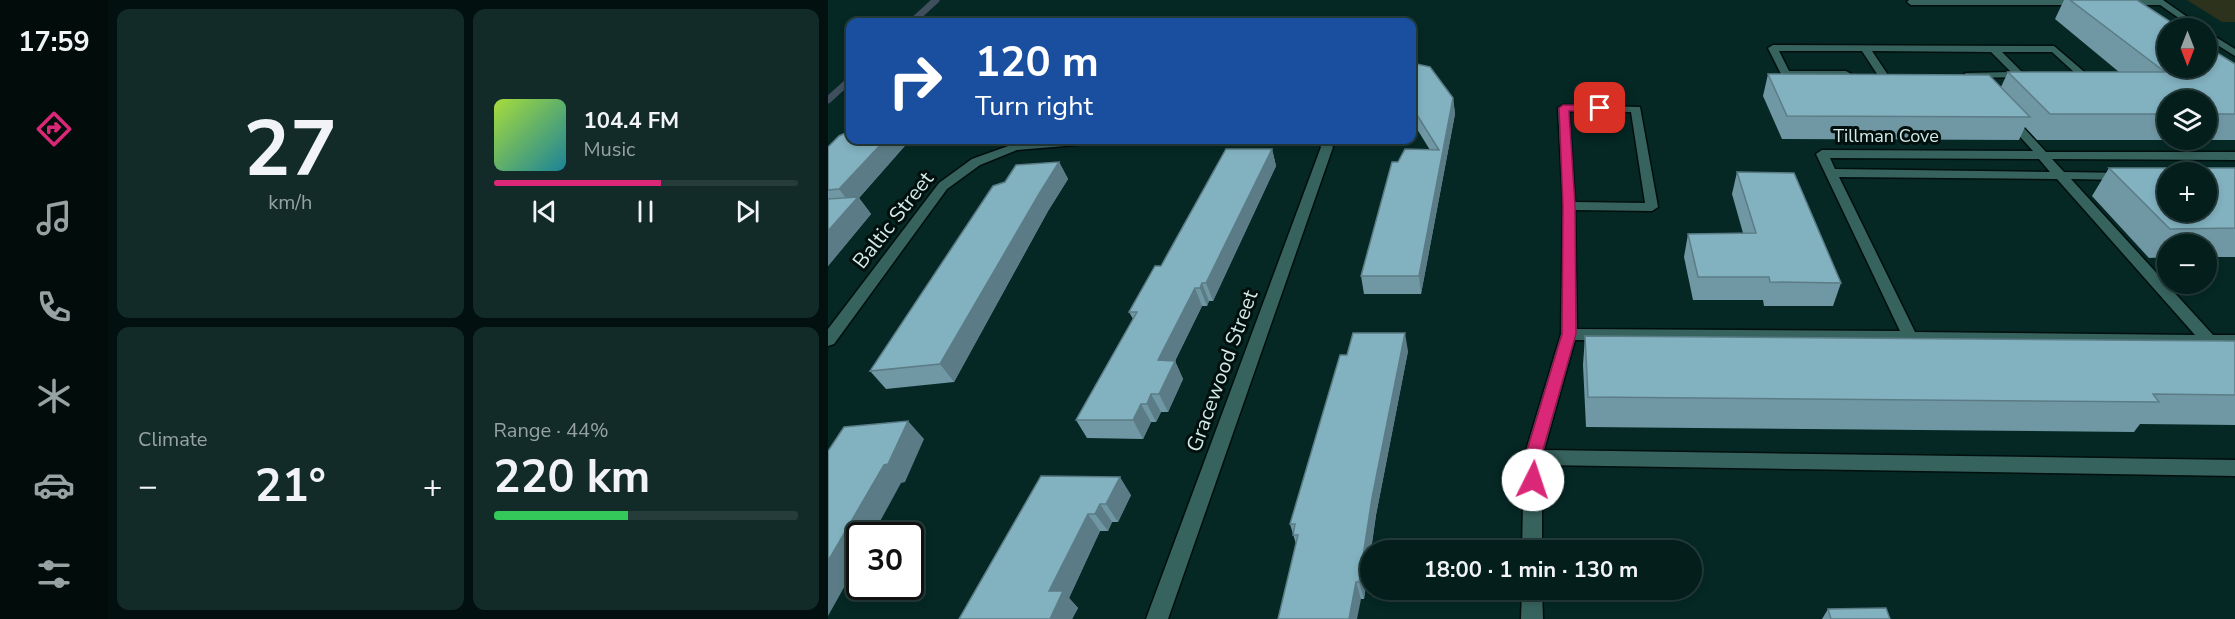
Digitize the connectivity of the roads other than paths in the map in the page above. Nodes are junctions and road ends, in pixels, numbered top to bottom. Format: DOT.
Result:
graph roads {
  1 [pos="2158,1"];
  2 [pos="1911,2"];
  3 [pos="2089,2"];
  4 [pos="2112,2"];
  5 [pos="2183,18"];
  6 [pos="2217,41"];
  7 [pos="1866,48"];
  8 [pos="1994,49"];
  9 [pos="2235,53"];
  10 [pos="2019,75"];
  11 [pos="2041,76"];
  12 [pos="2062,76"];
  13 [pos="1968,78"];
  14 [pos="1998,107"];
  15 [pos="1051,144"];
  16 [pos="1325,144"];
  17 [pos="2043,155"];
  18 [pos="2134,155"];
  19 [pos="2235,156"];
  20 [pos="2149,169"];
  21 [pos="1832,173"];
  22 [pos="2062,176"];
  23 [pos="2133,176"];
  24 [pos="1569,206"];
  25 [pos="1569,334"];
  26 [pos="1910,337"];
  27 [pos="828,340"];
  28 [pos="2209,341"];
  29 [pos="2235,341"];
  30 [pos="1533,457"];
  31 [pos="2235,468"];
  32 [pos="1532,540"];
  33 [pos="1532,600"];
  34 [pos="1157,619"];
  35 [pos="1532,619"];
  1 -- 4 [label="street"];
  1 -- 5 [label="street"];
  2 -- 3 [label="street"];
  6 -- 9 [label="street"];
  7 -- 7 [label="street"];
  7 -- 8 [label="street"];
  8 -- 10 [label="street"];
  8 -- 12 [label="street"];
  10 -- 11 [label="street"];
  10 -- 13 [label="street"];
  14 -- 17 [label="street"];
  15 -- 27 [label="street, Baltic Street"];
  16 -- 34 [label="street, Gracewood Street"];
  17 -- 18 [label="street, Tillman Cove"];
  17 -- 21 [label="street, Tillman Cove"];
  17 -- 22 [label="street"];
  18 -- 19 [label="street, Tillman Cove"];
  18 -- 20 [label="street"];
  21 -- 22 [label="street, Tillman Cove"];
  21 -- 26 [label="street"];
  22 -- 23 [label="street, Tillman Cove"];
  22 -- 28 [label="street"];
  24 -- 24 [label="street"];
  24 -- 25 [label="street"];
  25 -- 26 [label="street"];
  25 -- 30 [label="street"];
  26 -- 28 [label="street"];
  28 -- 29 [label="street"];
  30 -- 31 [label="street"];
  30 -- 32 [label="street"];
  33 -- 35 [label="street"];
}
